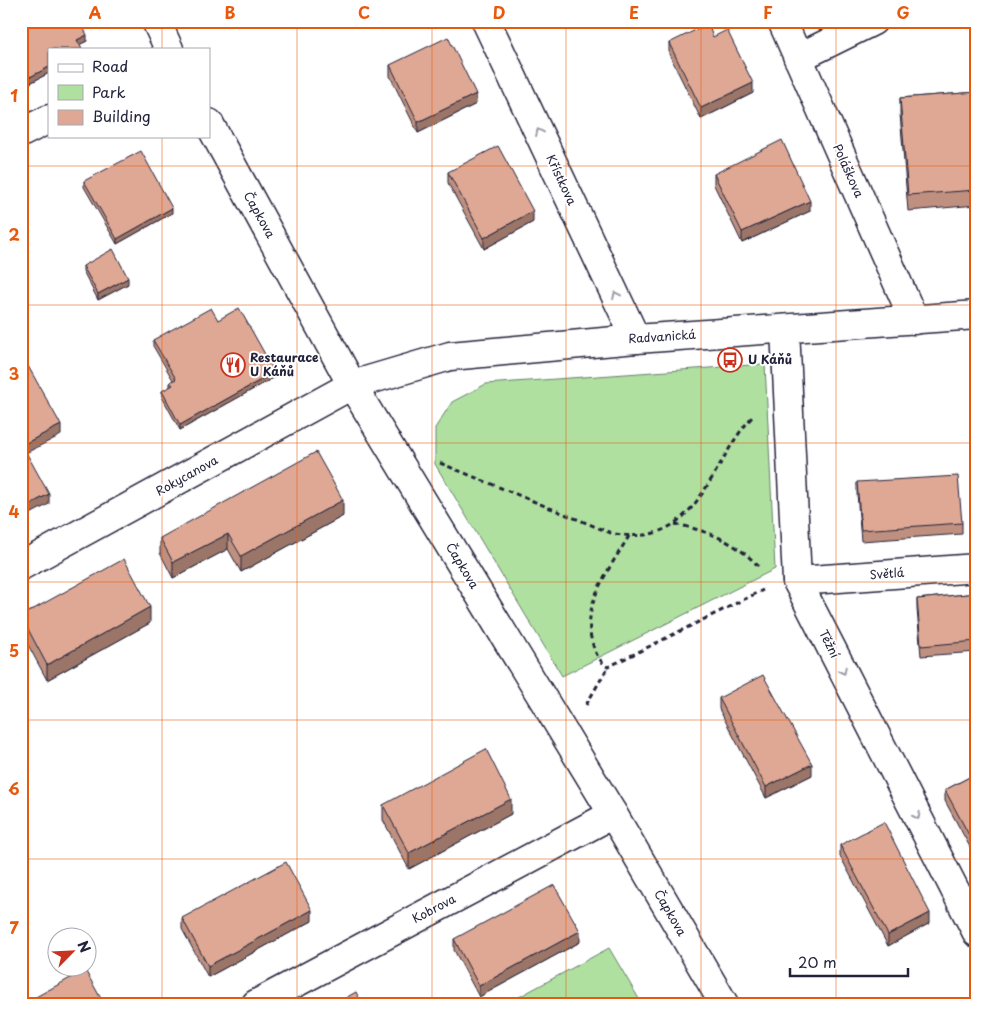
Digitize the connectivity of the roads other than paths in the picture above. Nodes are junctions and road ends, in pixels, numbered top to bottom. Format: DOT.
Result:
graph roads {
  1 [pos="156,21"];
  2 [pos="486,21"];
  3 [pos="782,21"];
  4 [pos="874,21"];
  5 [pos="169,48"];
  6 [pos="798,58"];
  7 [pos="48,120"];
  8 [pos="210,125"];
  9 [pos="21,133"];
  10 [pos="977,315"];
  11 [pos="914,320"];
  12 [pos="785,329"];
  13 [pos="636,339"];
  14 [pos="352,385"];
  15 [pos="21,566"];
  16 [pos="977,568"];
  17 [pos="786,583"];
  18 [pos="612,814"];
  19 [pos="977,932"];
  20 [pos="256,1004"];
  21 [pos="724,1004"];
  1 -- 5 [label="street"];
  13 -- 2 [label="street, Křístkova, one-way"];
  3 -- 6 [label="street, Poláškova"];
  4 -- 6 [label="street"];
  6 -- 11 [label="street, Poláškova"];
  7 -- 9 [label="street"];
  8 -- 14 [label="street, Čapkova"];
  10 -- 11 [label="street, Radvanická"];
  11 -- 12 [label="street, Radvanická"];
  12 -- 13 [label="street, Radvanická"];
  12 -- 17 [label="street, Těžní"];
  13 -- 14 [label="street, Radvanická"];
  14 -- 15 [label="street, Rokycanova"];
  14 -- 18 [label="street, Čapkova"];
  16 -- 17 [label="street, Světlá"];
  17 -- 19 [label="street, Těžní, one-way"];
  18 -- 20 [label="street, Kobrova"];
  18 -- 21 [label="street, Čapkova"];
}
